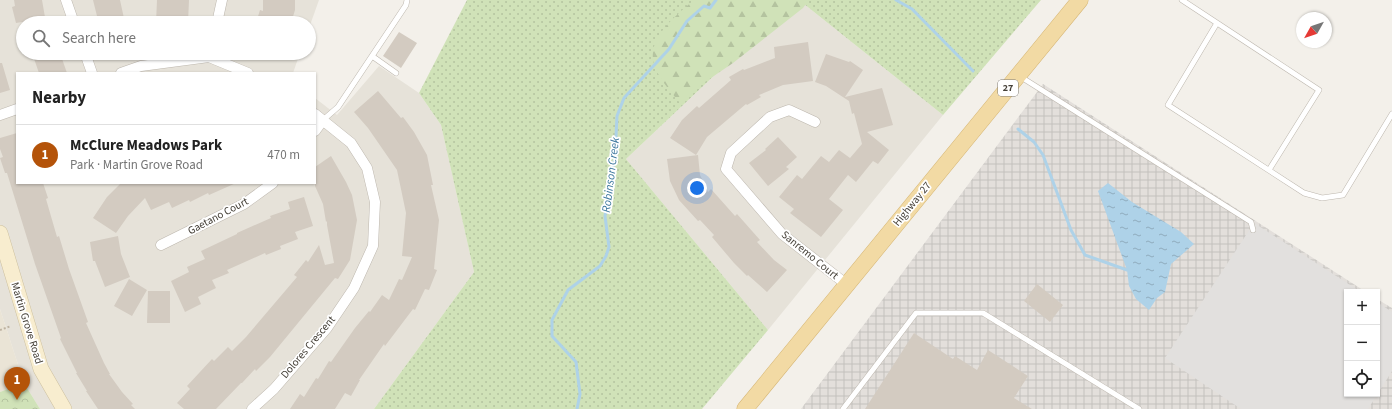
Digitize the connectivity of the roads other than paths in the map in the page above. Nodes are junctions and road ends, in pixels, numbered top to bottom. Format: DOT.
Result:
graph roads {
  1 [pos="66,0"];
  2 [pos="222,0"];
  3 [pos="407,0"];
  4 [pos="1080,0"];
  5 [pos="1182,0"];
  6 [pos="72,16"];
  7 [pos="219,16"];
  8 [pos="1217,23"];
  9 [pos="372,56"];
  10 [pos="87,60"];
  11 [pos="179,60"];
  12 [pos="221,60"];
  13 [pos="92,72"];
  14 [pos="124,72"];
  15 [pos="246,72"];
  16 [pos="396,73"];
  17 [pos="1018,75"];
  18 [pos="16,109"];
  19 [pos="1392,114"];
  20 [pos="0,115"];
  21 [pos="319,117"];
  22 [pos="815,122"];
  23 [pos="316,128"];
  24 [pos="1269,170"];
  25 [pos="272,184"];
  26 [pos="1253,230"];
  27 [pos="0,233"];
  28 [pos="162,245"];
  29 [pos="846,284"];
  30 [pos="64,409"];
  31 [pos="252,409"];
  32 [pos="745,409"];
  33 [pos="843,409"];
  34 [pos="1139,409"];
  1 -- 6 [label="street"];
  2 -- 7 [label="street"];
  3 -- 9 [label="lane"];
  4 -- 17 [label="main road, Highway 27 / 27"];
  5 -- 8 [label="lane"];
  8 -- 24 [label="lane"];
  8 -- 24 [label="lane"];
  9 -- 16 [label="lane"];
  9 -- 21 [label="lane"];
  10 -- 13 [label="street"];
  11 -- 14 [label="street"];
  12 -- 15 [label="street"];
  17 -- 26 [label="lane"];
  17 -- 29 [label="main road, Highway 27 / 27"];
  18 -- 20 [label="street"];
  19 -- 24 [label="lane"];
  21 -- 23 [label="street"];
  21 -- 31 [label="street, Dolores Crescent"];
  22 -- 29 [label="street, Sanremo Court"];
  25 -- 28 [label="street, Gaetano Court"];
  27 -- 30 [label="street, Martin Grove Road"];
  29 -- 32 [label="main road, Highway 27 / 27"];
  33 -- 34 [label="lane"];
}
